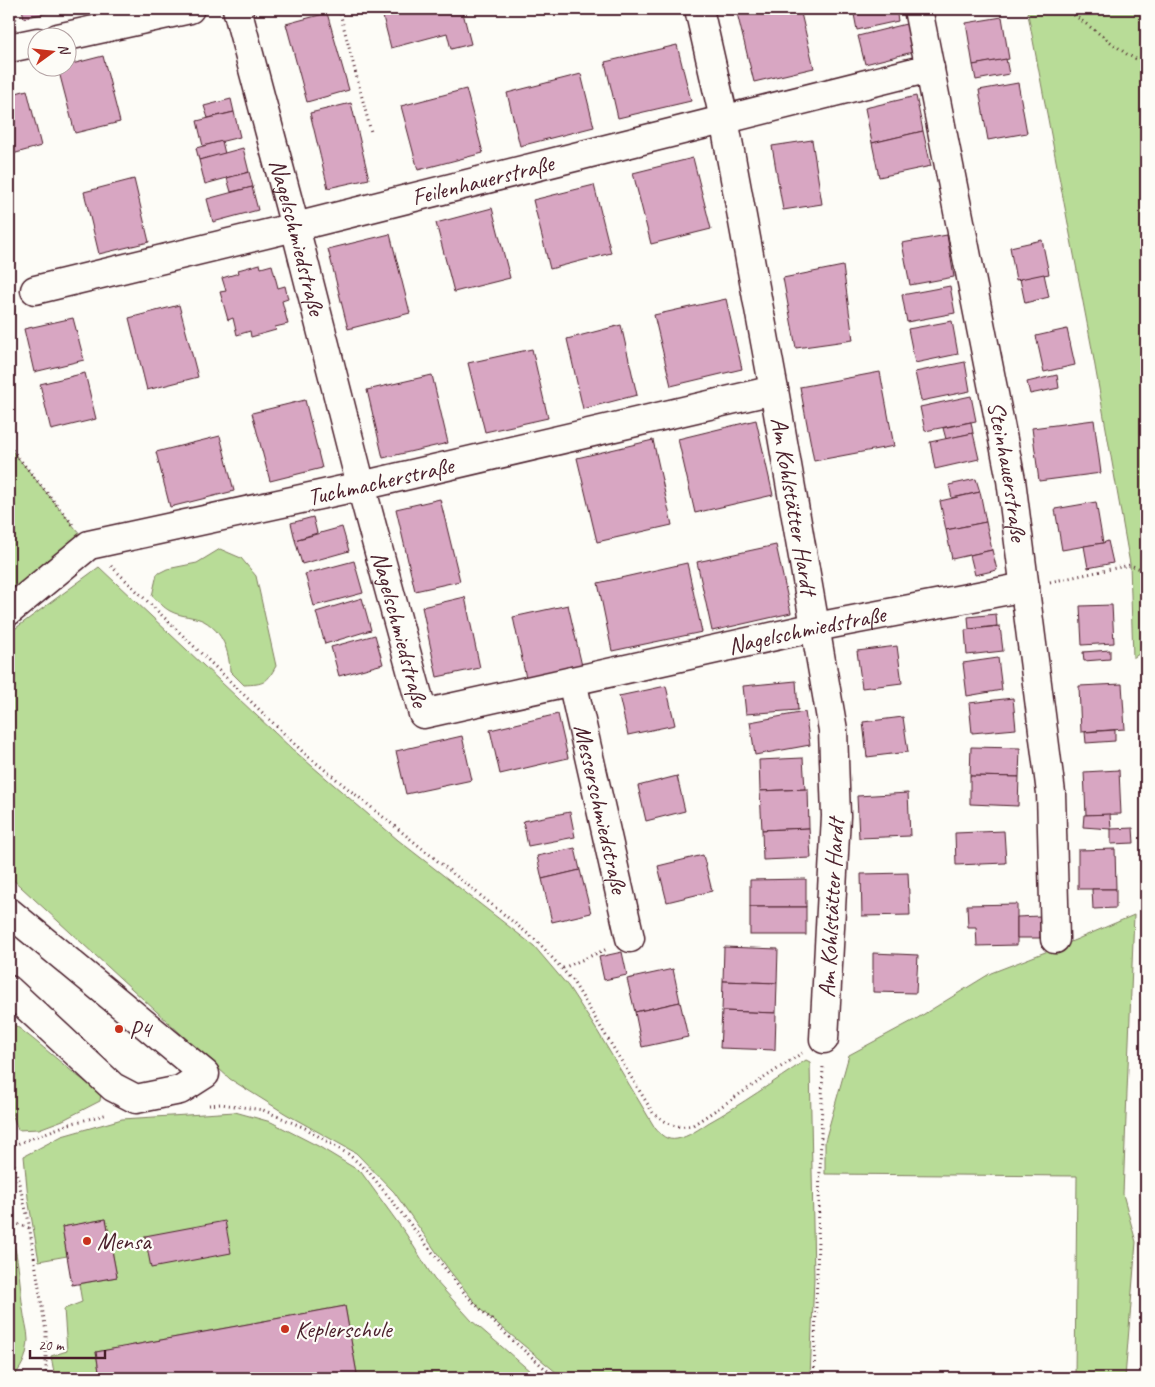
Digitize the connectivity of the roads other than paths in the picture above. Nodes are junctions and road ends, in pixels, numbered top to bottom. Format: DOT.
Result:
graph roads {
  1 [pos="190,9"];
  2 [pos="237,9"];
  3 [pos="699,9"];
  4 [pos="918,9"];
  5 [pos="78,34"];
  6 [pos="28,44"];
  7 [pos="9,48"];
  8 [pos="930,68"];
  9 [pos="724,119"];
  10 [pos="296,228"];
  11 [pos="35,290"];
  12 [pos="774,390"];
  13 [pos="361,486"];
  14 [pos="1025,587"];
  15 [pos="9,611"];
  16 [pos="816,627"];
  17 [pos="572,681"];
  18 [pos="9,912"];
  19 [pos="630,938"];
  20 [pos="1055,939"];
  21 [pos="9,990"];
  22 [pos="824,1039"];
  1 -- 5 [label="street"];
  2 -- 10 [label="street, Nagelschmiedstraße"];
  3 -- 9 [label="street, Am Kohlstätter Hardt"];
  4 -- 8 [label="street, Steinhauerstraße"];
  6 -- 7 [label="street"];
  8 -- 9 [label="street, Feilenhauerstraße"];
  8 -- 14 [label="street, Steinhauerstraße"];
  9 -- 10 [label="street, Feilenhauerstraße"];
  9 -- 12 [label="street, Am Kohlstätter Hardt"];
  10 -- 11 [label="street, Feilenhauerstraße"];
  10 -- 13 [label="street, Nagelschmiedstraße"];
  12 -- 13 [label="street, Tuchmacherstraße"];
  12 -- 16 [label="street, Am Kohlstätter Hardt"];
  13 -- 15 [label="street, Tuchmacherstraße"];
  13 -- 17 [label="street, Nagelschmiedstraße"];
  14 -- 16 [label="street, Nagelschmiedstraße"];
  14 -- 20 [label="street, Steinhauerstraße"];
  16 -- 17 [label="street, Nagelschmiedstraße"];
  16 -- 22 [label="street, Am Kohlstätter Hardt"];
  17 -- 19 [label="street, Messerschmiedstraße"];
  18 -- 21 [label="street"];
}
